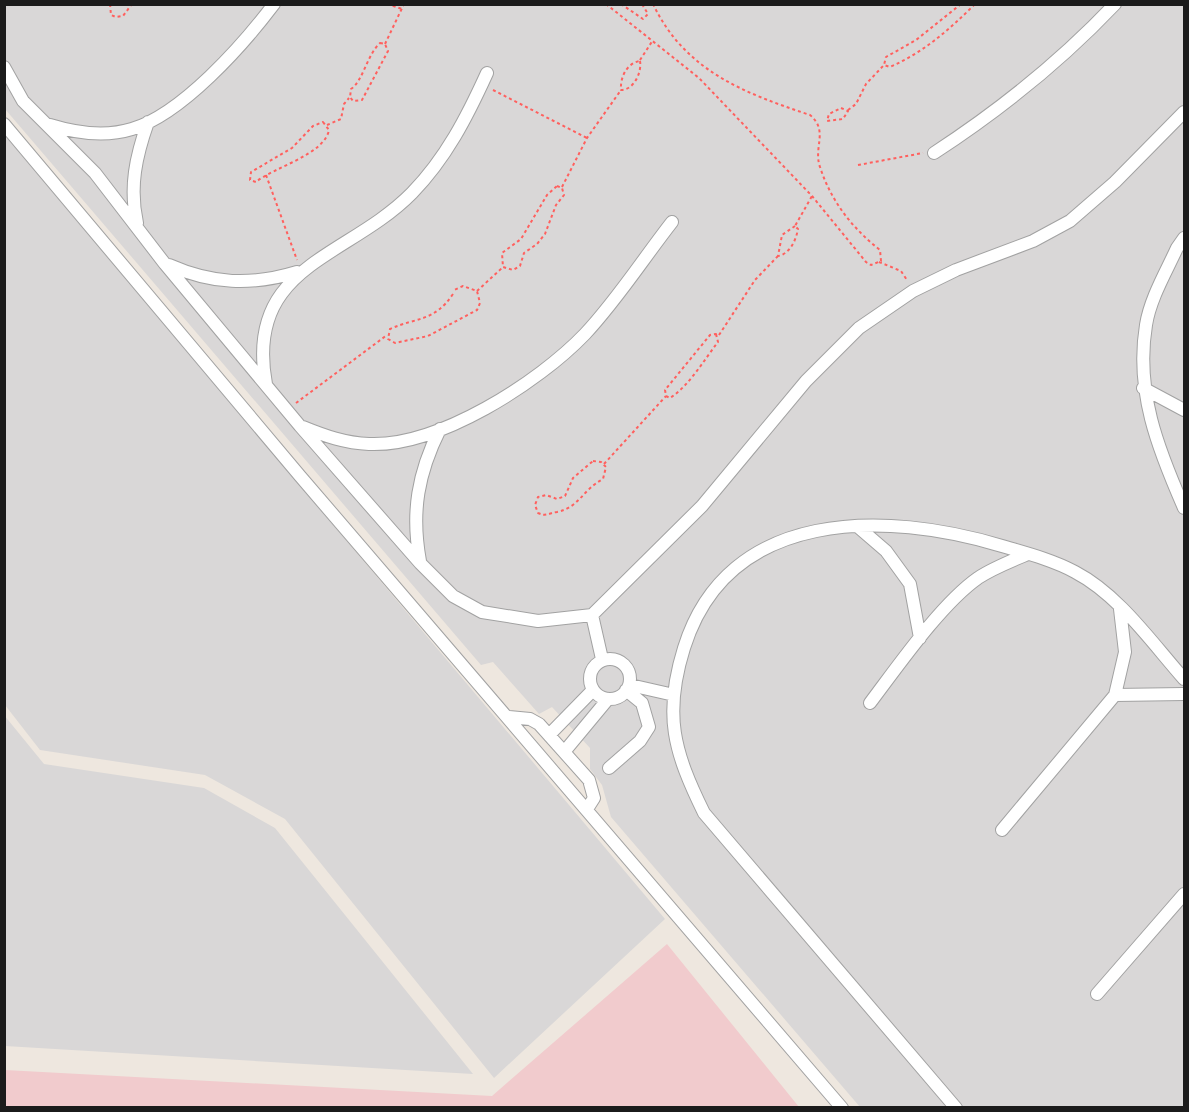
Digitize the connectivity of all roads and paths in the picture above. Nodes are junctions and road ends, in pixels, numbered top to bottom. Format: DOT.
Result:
graph roads {
  1 [pos="110,4"];
  2 [pos="132,4"];
  3 [pos="274,4"];
  4 [pos="387,4"];
  5 [pos="404,4"];
  6 [pos="606,4"];
  7 [pos="621,4"];
  8 [pos="642,4"];
  9 [pos="653,4"];
  10 [pos="962,4"];
  11 [pos="975,4"];
  12 [pos="1115,4"];
  13 [pos="402,9"];
  14 [pos="653,40"];
  15 [pos="385,44"];
  16 [pos="640,60"];
  17 [pos="884,65"];
  18 [pos="4,67"];
  19 [pos="484,79"];
  20 [pos="621,90"];
  21 [pos="350,97"];
  22 [pos="848,110"];
  23 [pos="1185,112"];
  24 [pos="827,121"];
  25 [pos="148,122"];
  26 [pos="4,124"];
  27 [pos="46,124"];
  28 [pos="327,125"];
  29 [pos="820,126"];
  30 [pos="587,138"];
  31 [pos="936,152"];
  32 [pos="858,165"];
  33 [pos="266,174"];
  34 [pos="562,188"];
  35 [pos="812,196"];
  36 [pos="672,222"];
  37 [pos="795,226"];
  38 [pos="138,227"];
  39 [pos="1185,238"];
  40 [pos="778,256"];
  41 [pos="879,262"];
  42 [pos="165,264"];
  43 [pos="503,267"];
  44 [pos="301,271"];
  45 [pos="477,291"];
  46 [pos="913,291"];
  47 [pos="387,335"];
  48 [pos="718,336"];
  49 [pos="267,385"];
  50 [pos="1143,388"];
  51 [pos="666,396"];
  52 [pos="287,410"];
  53 [pos="1185,410"];
  54 [pos="300,426"];
  55 [pos="440,429"];
  56 [pos="604,464"];
  57 [pos="1185,508"];
  58 [pos="857,526"];
  59 [pos="1028,554"];
  60 [pos="420,563"];
  61 [pos="1120,608"];
  62 [pos="592,615"];
  63 [pos="920,638"];
  64 [pos="602,659"];
  65 [pos="1185,679"];
  66 [pos="628,687"];
  67 [pos="593,690"];
  68 [pos="1185,694"];
  69 [pos="674,695"];
  70 [pos="1115,695"];
  71 [pos="608,699"];
  72 [pos="870,703"];
  73 [pos="509,717"];
  74 [pos="549,735"];
  75 [pos="564,752"];
  76 [pos="609,768"];
  77 [pos="588,809"];
  78 [pos="1002,830"];
  79 [pos="1185,894"];
  80 [pos="1097,994"];
  81 [pos="842,1107"];
  82 [pos="956,1107"];
  1 -- 2 [label="path"];
  3 -- 25 [label="street"];
  4 -- 13 [label="path"];
  5 -- 13 [label="path"];
  6 -- 14 [label="path"];
  7 -- 8 [label="path"];
  9 -- 29 [label="path"];
  10 -- 17 [label="path"];
  11 -- 17 [label="path"];
  12 -- 31 [label="street"];
  13 -- 15 [label="path"];
  14 -- 16 [label="path"];
  14 -- 35 [label="path"];
  15 -- 21 [label="path"];
  15 -- 21 [label="path"];
  16 -- 20 [label="path"];
  16 -- 20 [label="path"];
  17 -- 22 [label="path"];
  18 -- 27 [label="street"];
  19 -- 30 [label="path"];
  19 -- 44 [label="street"];
  20 -- 30 [label="path"];
  21 -- 28 [label="path"];
  22 -- 24 [label="path"];
  22 -- 24 [label="path"];
  23 -- 46 [label="street"];
  24 -- 29 [label="path"];
  25 -- 27 [label="street"];
  25 -- 38 [label="street"];
  26 -- 73 [label="street"];
  27 -- 38 [label="street"];
  28 -- 33 [label="path"];
  28 -- 33 [label="path"];
  29 -- 41 [label="path"];
  30 -- 34 [label="path"];
  31 -- 32 [label="path"];
  33 -- 44 [label="path"];
  34 -- 43 [label="path"];
  34 -- 43 [label="path"];
  35 -- 37 [label="path"];
  35 -- 41 [label="path"];
  36 -- 55 [label="street"];
  37 -- 40 [label="path"];
  37 -- 40 [label="path"];
  38 -- 42 [label="street"];
  39 -- 50 [label="street"];
  40 -- 48 [label="path"];
  41 -- 46 [label="path"];
  42 -- 44 [label="street"];
  42 -- 49 [label="street"];
  43 -- 45 [label="path"];
  44 -- 49 [label="street"];
  45 -- 47 [label="path"];
  45 -- 47 [label="path"];
  46 -- 62 [label="street"];
  47 -- 52 [label="path"];
  48 -- 51 [label="path"];
  48 -- 51 [label="path"];
  49 -- 52 [label="street"];
  50 -- 53 [label="street"];
  50 -- 57 [label="street"];
  51 -- 56 [label="path"];
  52 -- 54 [label="street"];
  54 -- 55 [label="street"];
  54 -- 60 [label="street"];
  55 -- 60 [label="street"];
  56 -- 56 [label="path"];
  58 -- 59 [label="street"];
  58 -- 63 [label="street"];
  58 -- 69 [label="street"];
  59 -- 61 [label="street"];
  59 -- 63 [label="street"];
  60 -- 62 [label="street"];
  61 -- 65 [label="street"];
  61 -- 70 [label="street"];
  62 -- 64 [label="street"];
  63 -- 72 [label="street"];
  64 -- 66 [label="street"];
  64 -- 67 [label="street"];
  66 -- 69 [label="street"];
  66 -- 71 [label="street"];
  66 -- 76 [label="street"];
  67 -- 71 [label="street"];
  67 -- 74 [label="street"];
  68 -- 70 [label="street"];
  69 -- 82 [label="street"];
  70 -- 78 [label="street"];
  71 -- 75 [label="street"];
  73 -- 74 [label="street"];
  73 -- 77 [label="street"];
  74 -- 75 [label="street"];
  75 -- 77 [label="street"];
  77 -- 81 [label="street"];
  79 -- 80 [label="street"];
}
